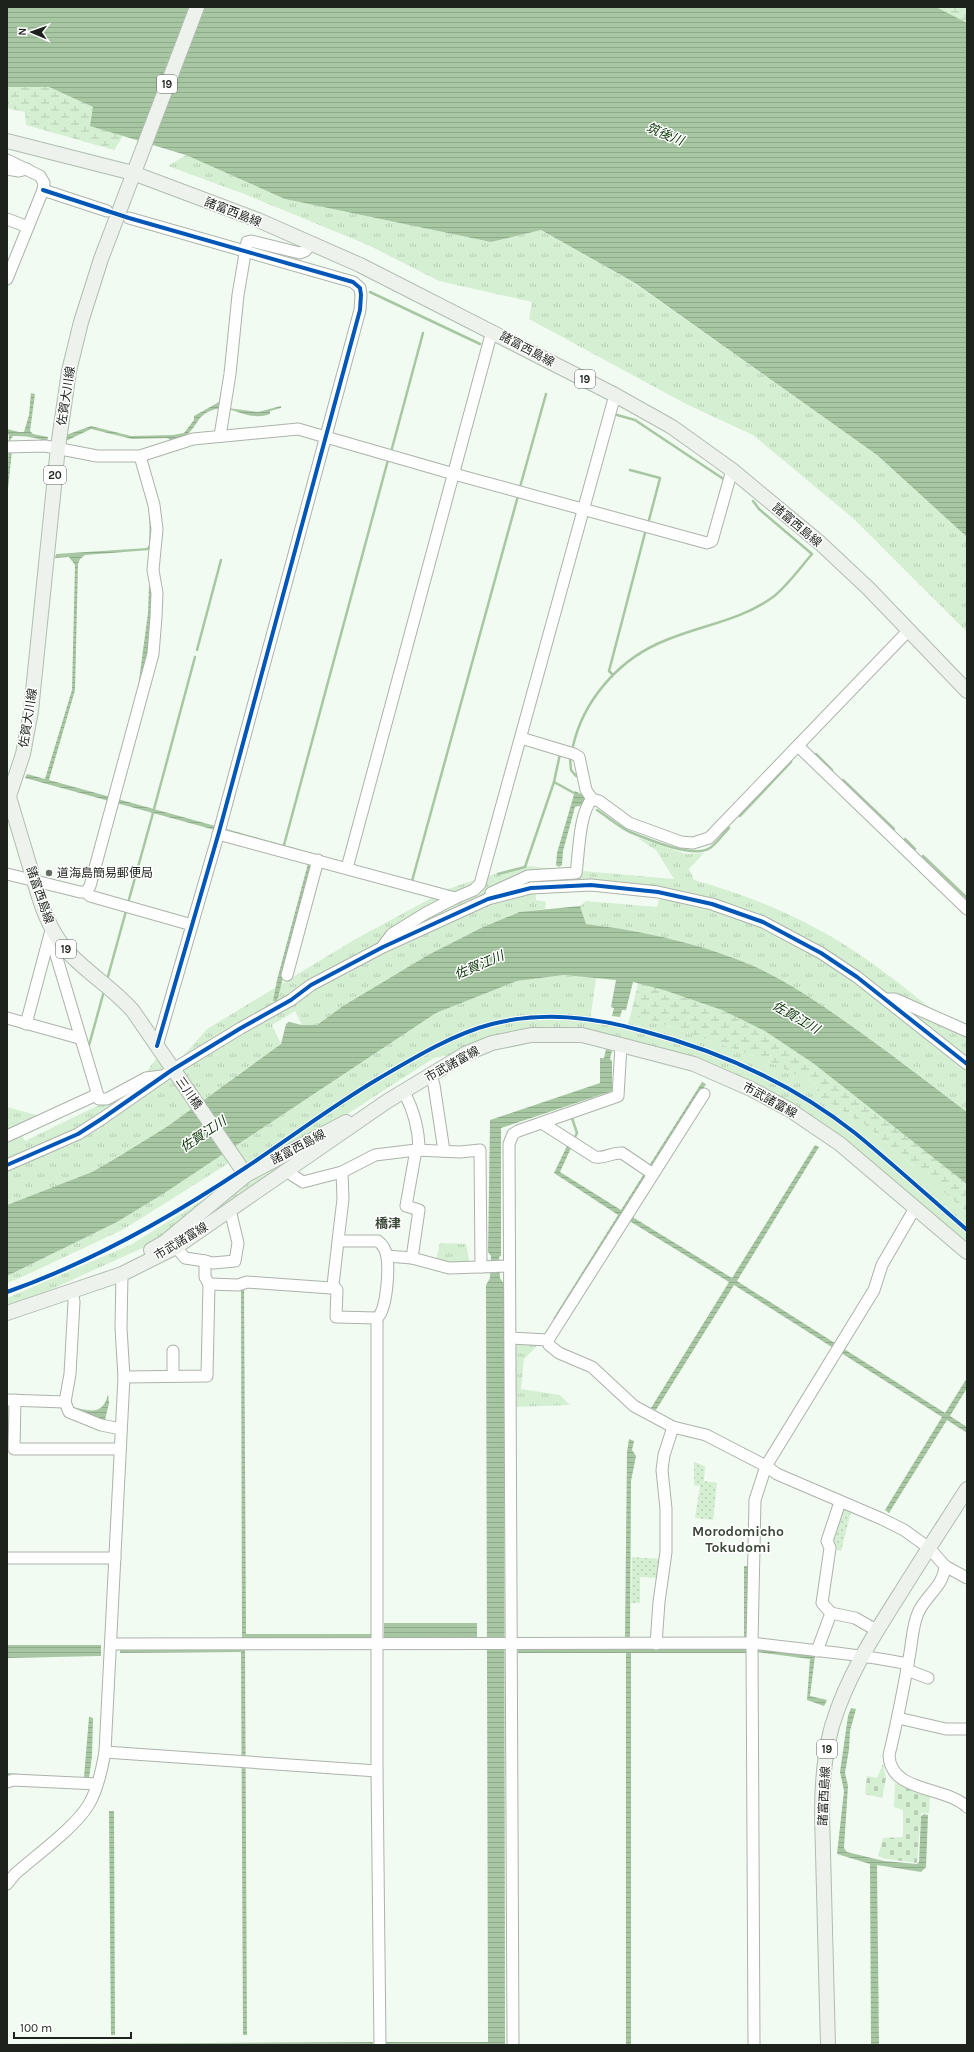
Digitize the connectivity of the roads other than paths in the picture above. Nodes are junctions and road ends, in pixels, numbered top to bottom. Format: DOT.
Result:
graph roads {
  1 [pos="197,7"];
  2 [pos="7,141"];
  3 [pos="7,160"];
  4 [pos="136,167"];
  5 [pos="7,169"];
  6 [pos="27,169"];
  7 [pos="43,190"];
  8 [pos="107,211"];
  9 [pos="129,218"];
  10 [pos="7,219"];
  11 [pos="28,227"];
  12 [pos="311,244"];
  13 [pos="245,252"];
  14 [pos="360,264"];
  15 [pos="7,279"];
  16 [pos="353,282"];
  17 [pos="492,331"];
  18 [pos="615,395"];
  19 [pos="220,436"];
  20 [pos="325,438"];
  21 [pos="9,447"];
  22 [pos="58,447"];
  23 [pos="140,456"];
  24 [pos="732,470"];
  25 [pos="454,474"];
  26 [pos="582,509"];
  27 [pos="908,631"];
  28 [pos="967,690"];
  29 [pos="522,738"];
  30 [pos="798,746"];
  31 [pos="8,795"];
  32 [pos="592,799"];
  33 [pos="219,830"];
  34 [pos="314,859"];
  35 [pos="347,868"];
  36 [pos="7,874"];
  37 [pos="34,881"];
  38 [pos="86,892"];
  39 [pos="455,898"];
  40 [pos="488,899"];
  41 [pos="967,909"];
  42 [pos="192,925"];
  43 [pos="52,930"];
  44 [pos="383,946"];
  45 [pos="287,975"];
  46 [pos="884,998"];
  47 [pos="7,1018"];
  48 [pos="26,1024"];
  49 [pos="967,1031"];
  50 [pos="79,1038"];
  51 [pos="621,1045"];
  52 [pos="157,1046"];
  53 [pos="967,1064"];
  54 [pos="168,1073"];
  55 [pos="431,1075"];
  56 [pos="404,1092"];
  57 [pos="704,1094"];
  58 [pos="96,1095"];
  59 [pos="386,1102"];
  60 [pos="542,1123"];
  61 [pos="7,1136"];
  62 [pos="417,1150"];
  63 [pos="444,1151"];
  64 [pos="7,1165"];
  65 [pos="286,1171"];
  66 [pos="342,1172"];
  67 [pos="651,1172"];
  68 [pos="246,1175"];
  69 [pos="915,1208"];
  70 [pos="230,1210"];
  71 [pos="338,1241"];
  72 [pos="176,1247"];
  73 [pos="967,1252"];
  74 [pos="387,1256"];
  75 [pos="412,1258"];
  76 [pos="206,1261"];
  77 [pos="506,1266"];
  78 [pos="483,1267"];
  79 [pos="122,1274"];
  80 [pos="209,1284"];
  81 [pos="333,1285"];
  82 [pos="72,1291"];
  83 [pos="7,1314"];
  84 [pos="377,1318"];
  85 [pos="510,1338"];
  86 [pos="548,1340"];
  87 [pos="173,1350"];
  88 [pos="124,1376"];
  89 [pos="173,1376"];
  90 [pos="65,1402"];
  91 [pos="12,1403"];
  92 [pos="673,1427"];
  93 [pos="121,1429"];
  94 [pos="120,1449"];
  95 [pos="766,1466"];
  96 [pos="967,1489"];
  97 [pos="840,1502"];
  98 [pos="929,1548"];
  99 [pos="7,1558"];
  100 [pos="115,1558"];
  101 [pos="944,1566"];
  102 [pos="967,1578"];
  103 [pos="831,1613"];
  104 [pos="876,1630"];
  105 [pos="508,1643"];
  106 [pos="111,1644"];
  107 [pos="377,1644"];
  108 [pos="656,1644"];
  109 [pos="752,1644"];
  110 [pos="817,1651"];
  111 [pos="861,1656"];
  112 [pos="908,1667"];
  113 [pos="928,1678"];
  114 [pos="898,1718"];
  115 [pos="967,1729"];
  116 [pos="105,1752"];
  117 [pos="377,1771"];
  118 [pos="7,1782"];
  119 [pos="97,1784"];
  120 [pos="967,1806"];
  121 [pos="7,1884"];
  122 [pos="380,2045"];
  123 [pos="513,2045"];
  124 [pos="754,2045"];
  125 [pos="828,2045"];
  1 -- 4 [label="main road, 佐賀大川線 / 19"];
  2 -- 4 [label="main road, 諸富西島線 / 19"];
  3 -- 6 [label="street"];
  4 -- 12 [label="main road, 諸富西島線 / 19"];
  4 -- 22 [label="main road, 佐賀大川線 / 20"];
  5 -- 6 [label="street"];
  6 -- 7 [label="street"];
  7 -- 8 [label="street"];
  7 -- 11 [label="street"];
  9 -- 13 [label="street"];
  10 -- 11 [label="street"];
  11 -- 15 [label="street"];
  12 -- 13 [label="street"];
  12 -- 14 [label="main road, 諸富西島線 / 19"];
  13 -- 16 [label="street"];
  13 -- 19 [label="street"];
  14 -- 16 [label="street"];
  14 -- 17 [label="main road, 諸富西島線 / 19"];
  16 -- 20 [label="street"];
  17 -- 18 [label="main road, 諸富西島線 / 19"];
  17 -- 25 [label="street"];
  18 -- 24 [label="main road, 諸富西島線 / 19"];
  18 -- 26 [label="street"];
  19 -- 20 [label="street"];
  19 -- 23 [label="street"];
  20 -- 25 [label="street"];
  20 -- 33 [label="street"];
  21 -- 22 [label="street"];
  22 -- 23 [label="street"];
  22 -- 31 [label="main road, 佐賀大川線 / 20"];
  23 -- 38 [label="street"];
  24 -- 26 [label="street"];
  24 -- 27 [label="main road, 諸富西島線 / 19"];
  25 -- 26 [label="street"];
  25 -- 35 [label="street"];
  26 -- 29 [label="street"];
  27 -- 28 [label="main road, 諸富西島線 / 19"];
  27 -- 30 [label="street"];
  29 -- 32 [label="street"];
  29 -- 39 [label="street"];
  30 -- 32 [label="street"];
  30 -- 41 [label="street"];
  31 -- 37 [label="main road, 諸富西島線 / 19"];
  32 -- 40 [label="street"];
  33 -- 34 [label="street"];
  33 -- 42 [label="street"];
  34 -- 35 [label="street"];
  34 -- 45 [label="street"];
  35 -- 39 [label="street"];
  36 -- 37 [label="street"];
  37 -- 38 [label="street"];
  37 -- 43 [label="main road, 諸富西島線 / 19"];
  38 -- 42 [label="street"];
  39 -- 44 [label="street"];
  40 -- 44 [label="street"];
  40 -- 46 [label="street"];
  42 -- 52 [label="street"];
  43 -- 48 [label="street"];
  43 -- 50 [label="street"];
  43 -- 52 [label="main road, 諸富西島線 / 19"];
  44 -- 54 [label="street"];
  46 -- 49 [label="street"];
  46 -- 53 [label="street"];
  47 -- 48 [label="street"];
  48 -- 50 [label="street"];
  50 -- 58 [label="street"];
  51 -- 55 [label="main road, 市武諸富線"];
  51 -- 60 [label="street"];
  51 -- 69 [label="main road, 市武諸富線"];
  52 -- 54 [label="main road, 諸富西島線 / 19"];
  54 -- 58 [label="street"];
  54 -- 64 [label="street"];
  54 -- 68 [label="main road, 三川橋 / 19"];
  55 -- 56 [label="main road, 市武諸富線"];
  55 -- 63 [label="street"];
  56 -- 59 [label="main road, 市武諸富線"];
  56 -- 62 [label="street"];
  57 -- 67 [label="street"];
  58 -- 61 [label="street"];
  59 -- 65 [label="main road, 市武諸富線"];
  59 -- 68 [label="main road, 諸富西島線"];
  60 -- 67 [label="street"];
  60 -- 77 [label="street"];
  62 -- 63 [label="street"];
  62 -- 66 [label="street"];
  62 -- 75 [label="street"];
  63 -- 78 [label="street"];
  65 -- 66 [label="street"];
  65 -- 70 [label="main road, 市武諸富線"];
  66 -- 71 [label="street"];
  67 -- 86 [label="street"];
  68 -- 79 [label="main road, 諸富西島線"];
  69 -- 73 [label="main road, 市武諸富線"];
  69 -- 95 [label="street"];
  70 -- 72 [label="main road, 市武諸富線"];
  70 -- 76 [label="street"];
  71 -- 74 [label="street"];
  71 -- 81 [label="street"];
  72 -- 76 [label="street"];
  72 -- 79 [label="main road, 市武諸富線"];
  74 -- 75 [label="street"];
  74 -- 84 [label="street"];
  75 -- 78 [label="street"];
  76 -- 80 [label="street"];
  77 -- 78 [label="street"];
  77 -- 85 [label="street"];
  79 -- 82 [label="main road, 市武諸富線"];
  79 -- 88 [label="street"];
  80 -- 81 [label="street"];
  80 -- 89 [label="street"];
  81 -- 84 [label="street"];
  82 -- 83 [label="main road, 市武諸富線"];
  82 -- 90 [label="street"];
  84 -- 107 [label="street"];
  85 -- 86 [label="street"];
  85 -- 105 [label="street"];
  86 -- 92 [label="street"];
  87 -- 89 [label="street"];
  88 -- 89 [label="street"];
  88 -- 93 [label="street"];
  90 -- 91 [label="street"];
  90 -- 93 [label="street"];
  91 -- 94 [label="street"];
  92 -- 95 [label="street"];
  92 -- 108 [label="street"];
  93 -- 94 [label="street"];
  94 -- 100 [label="street"];
  95 -- 97 [label="street"];
  95 -- 109 [label="street"];
  96 -- 98 [label="main road, 諸富西島線 / 19"];
  97 -- 98 [label="street"];
  97 -- 103 [label="street"];
  98 -- 101 [label="street"];
  98 -- 104 [label="main road, 諸富西島線 / 19"];
  99 -- 100 [label="street"];
  100 -- 106 [label="street"];
  101 -- 102 [label="street"];
  101 -- 112 [label="street"];
  103 -- 104 [label="street"];
  103 -- 110 [label="street"];
  104 -- 111 [label="main road, 諸富西島線 / 19"];
  105 -- 107 [label="street"];
  105 -- 108 [label="street"];
  105 -- 123 [label="street"];
  106 -- 107 [label="street"];
  106 -- 116 [label="street"];
  107 -- 117 [label="street"];
  108 -- 109 [label="street"];
  109 -- 110 [label="street"];
  109 -- 124 [label="street"];
  110 -- 111 [label="street"];
  111 -- 112 [label="street"];
  111 -- 125 [label="main road, 諸富西島線 / 19"];
  112 -- 113 [label="street"];
  112 -- 114 [label="street"];
  114 -- 115 [label="street"];
  114 -- 120 [label="street"];
  116 -- 117 [label="street"];
  116 -- 119 [label="street"];
  117 -- 122 [label="street"];
  118 -- 119 [label="street"];
  119 -- 121 [label="street"];
}
